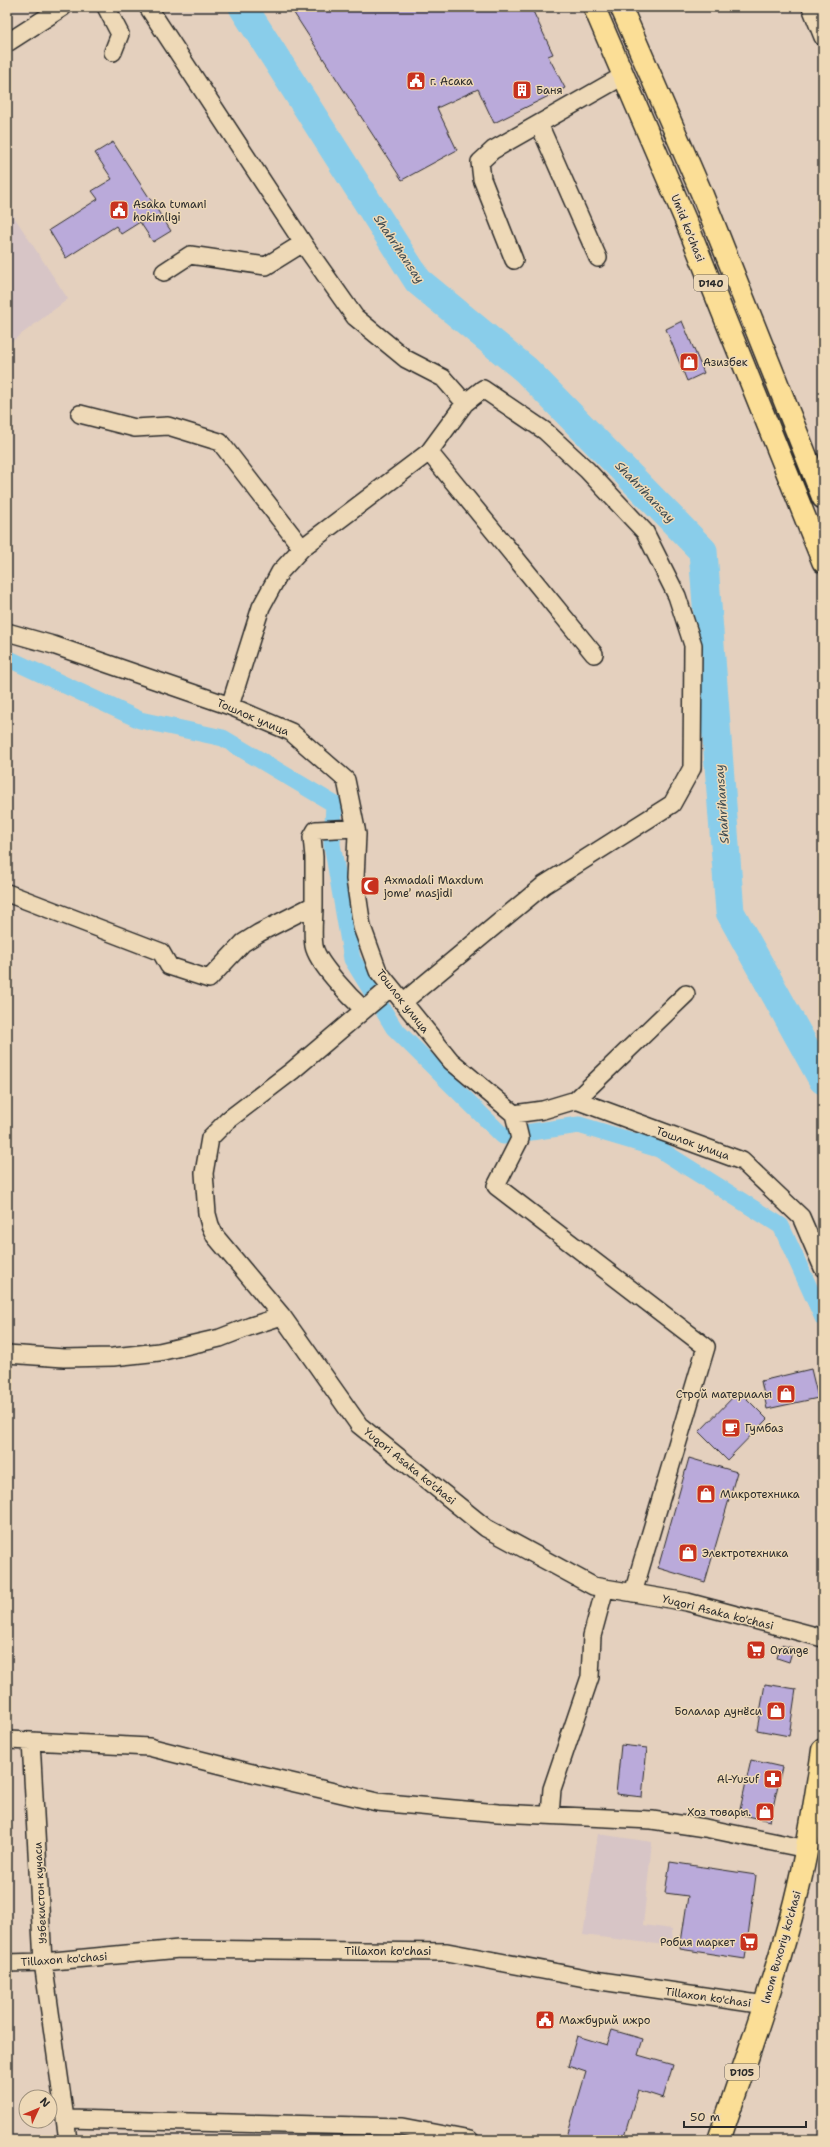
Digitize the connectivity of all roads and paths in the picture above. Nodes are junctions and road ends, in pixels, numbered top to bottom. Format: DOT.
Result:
graph roads {
  1 [pos="64,7"];
  2 [pos="106,7"];
  3 [pos="148,7"];
  4 [pos="594,7"];
  5 [pos="621,7"];
  6 [pos="811,7"];
  7 [pos="823,37"];
  8 [pos="7,42"];
  9 [pos="113,52"];
  10 [pos="623,76"];
  11 [pos="539,124"];
  12 [pos="305,246"];
  13 [pos="598,258"];
  14 [pos="514,260"];
  15 [pos="164,272"];
  16 [pos="465,403"];
  17 [pos="80,414"];
  18 [pos="429,452"];
  19 [pos="823,498"];
  20 [pos="302,548"];
  21 [pos="823,562"];
  22 [pos="7,632"];
  23 [pos="594,654"];
  24 [pos="230,706"];
  25 [pos="356,828"];
  26 [pos="7,893"];
  27 [pos="314,905"];
  28 [pos="390,988"];
  29 [pos="686,994"];
  30 [pos="403,1002"];
  31 [pos="364,1010"];
  32 [pos="576,1100"];
  33 [pos="517,1126"];
  34 [pos="823,1268"];
  35 [pos="282,1316"];
  36 [pos="7,1354"];
  37 [pos="605,1588"];
  38 [pos="633,1593"];
  39 [pos="823,1638"];
  40 [pos="7,1740"];
  41 [pos="31,1741"];
  42 [pos="823,1750"];
  43 [pos="550,1815"];
  44 [pos="807,1849"];
  45 [pos="43,1962"];
  46 [pos="7,1963"];
  47 [pos="765,2005"];
  48 [pos="66,2119"];
  49 [pos="417,2135"];
  50 [pos="68,2140"];
  51 [pos="470,2140"];
  52 [pos="720,2140"];
  1 -- 8 [label="street"];
  2 -- 9 [label="street"];
  3 -- 12 [label="street"];
  4 -- 10 [label="main road, Umid ko'chasi / D140"];
  5 -- 19 [label="main road, D140"];
  6 -- 7 [label="street"];
  10 -- 11 [label="street"];
  10 -- 21 [label="main road, Umid ko'chasi / D140"];
  11 -- 13 [label="street"];
  11 -- 14 [label="street"];
  12 -- 15 [label="street"];
  12 -- 16 [label="street"];
  16 -- 18 [label="street"];
  16 -- 30 [label="street"];
  17 -- 20 [label="street"];
  18 -- 20 [label="street"];
  18 -- 23 [label="street"];
  20 -- 24 [label="street"];
  22 -- 24 [label="street, Тошлок улица"];
  24 -- 25 [label="street, Тошлок улица"];
  25 -- 27 [label="street"];
  25 -- 28 [label="street, Тошлок улица"];
  26 -- 27 [label="street"];
  27 -- 31 [label="street"];
  28 -- 30 [label="street, Тошлок улица"];
  28 -- 31 [label="street, Yuqori Asaka ko'chasi"];
  29 -- 32 [label="street"];
  30 -- 33 [label="street, Тошлок улица"];
  31 -- 35 [label="street, Yuqori Asaka ko'chasi"];
  32 -- 33 [label="street"];
  32 -- 34 [label="street, Тошлок улица"];
  33 -- 38 [label="street"];
  35 -- 36 [label="street"];
  35 -- 37 [label="street, Yuqori Asaka ko'chasi"];
  37 -- 38 [label="street, Yuqori Asaka ko'chasi"];
  37 -- 43 [label="street"];
  38 -- 39 [label="street, Yuqori Asaka ko'chasi"];
  40 -- 41 [label="street"];
  41 -- 43 [label="street"];
  41 -- 45 [label="street, Узбекистон кучаси"];
  42 -- 44 [label="highway, lmom Buxoriy ko'chasi / D105"];
  43 -- 44 [label="street"];
  44 -- 47 [label="highway, lmom Buxoriy ko'chasi / D105"];
  45 -- 46 [label="street, Tillaxon ko'chasi"];
  45 -- 47 [label="street, Tillaxon ko'chasi"];
  45 -- 48 [label="street, Узбекистон кучаси"];
  47 -- 52 [label="highway, lmom Buxoriy ko'chasi / D105"];
  48 -- 49 [label="street"];
  48 -- 50 [label="street, Узбекистон кучаси"];
  49 -- 51 [label="street"];
}
